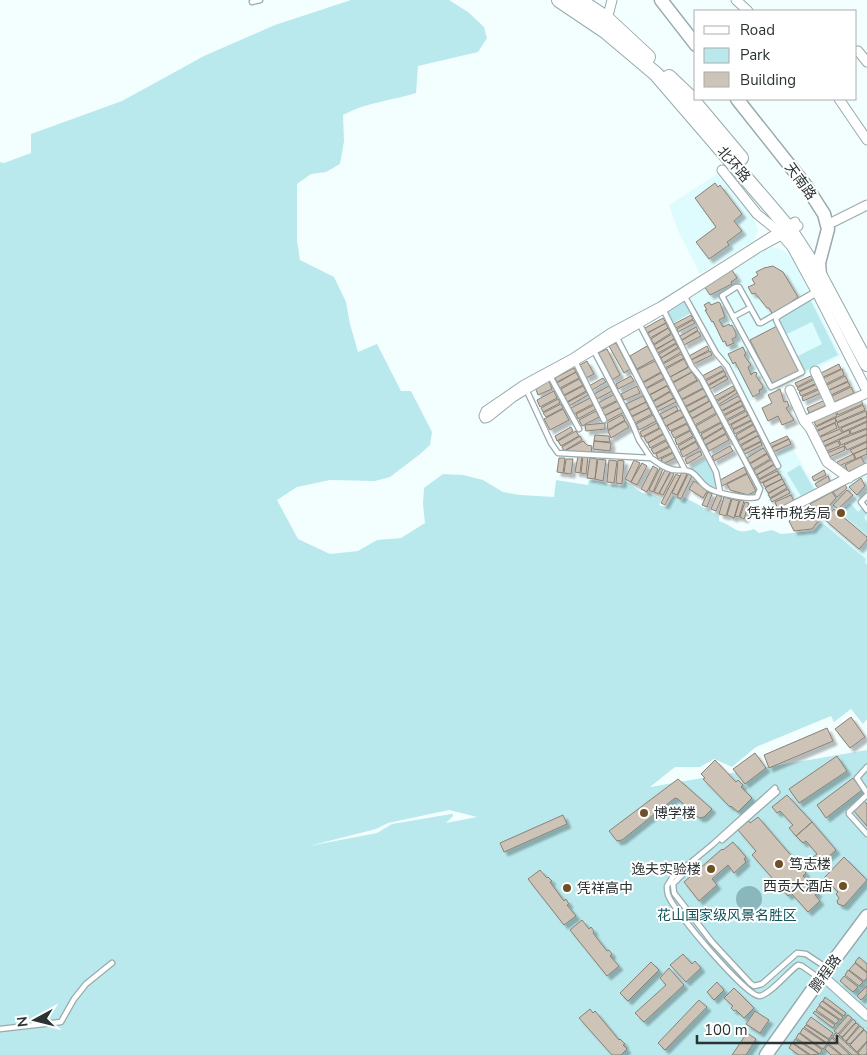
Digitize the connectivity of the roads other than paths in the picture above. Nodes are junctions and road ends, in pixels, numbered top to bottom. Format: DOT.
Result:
graph roads {
  1 [pos="260,0"];
  2 [pos="559,0"];
  3 [pos="579,0"];
  4 [pos="612,0"];
  5 [pos="661,0"];
  6 [pos="668,0"];
  7 [pos="736,0"];
  8 [pos="252,2"];
  9 [pos="747,10"];
  10 [pos="605,24"];
  11 [pos="694,32"];
  12 [pos="694,43"];
  13 [pos="858,52"];
  14 [pos="867,62"];
  15 [pos="738,100"];
  16 [pos="746,100"];
  17 [pos="840,100"];
  18 [pos="867,140"];
  19 [pos="722,170"];
  20 [pos="867,205"];
  21 [pos="833,222"];
  22 [pos="788,228"];
  23 [pos="820,259"];
  24 [pos="824,274"];
  25 [pos="817,292"];
  26 [pos="684,295"];
  27 [pos="750,308"];
  28 [pos="663,309"];
  29 [pos="732,317"];
  30 [pos="639,323"];
  31 [pos="616,336"];
  32 [pos="849,343"];
  33 [pos="867,347"];
  34 [pos="593,349"];
  35 [pos="575,361"];
  36 [pos="867,364"];
  37 [pos="815,371"];
  38 [pos="550,376"];
  39 [pos="526,389"];
  40 [pos="790,390"];
  41 [pos="867,392"];
  42 [pos="832,408"];
  43 [pos="604,420"];
  44 [pos="804,420"];
  45 [pos="578,429"];
  46 [pos="651,458"];
  47 [pos="778,466"];
  48 [pos="867,468"];
  49 [pos="685,470"];
  50 [pos="848,478"];
  51 [pos="720,492"];
  52 [pos="867,496"];
  53 [pos="867,510"];
  54 [pos="780,513"];
  55 [pos="867,767"];
  56 [pos="867,794"];
  57 [pos="867,834"];
  58 [pos="867,916"];
  59 [pos="867,925"];
  60 [pos="112,963"];
  61 [pos="825,976"];
  62 [pos="867,1016"];
  63 [pos="0,1029"];
  64 [pos="766,1055"];
  65 [pos="773,1055"];
  1 -- 8 [label="lane"];
  2 -- 10 [label="main road, 北环路"];
  3 -- 10 [label="main road, 北环路"];
  4 -- 10 [label="street"];
  5 -- 12 [label="main road"];
  6 -- 11 [label="main road"];
  7 -- 9 [label="street"];
  10 -- 22 [label="main road, 北环路"];
  13 -- 14 [label="street"];
  15 -- 23 [label="main road, 天南路"];
  16 -- 21 [label="main road, 天南路"];
  17 -- 18 [label="street"];
  19 -- 22 [label="street"];
  20 -- 21 [label="street"];
  21 -- 24 [label="main road, 天南路"];
  22 -- 23 [label="main road, 北环路"];
  22 -- 24 [label="main road, 北环路"];
  22 -- 25 [label="street"];
  22 -- 26 [label="street"];
  22 -- 39 [label="street"];
  23 -- 24 [label="main road, 北环路"];
  24 -- 32 [label="main road, 北环路"];
  24 -- 33 [label="main road, 北环路"];
  25 -- 27 [label="lane"];
  25 -- 29 [label="lane"];
  25 -- 32 [label="street"];
  26 -- 28 [label="street"];
  26 -- 47 [label="lane"];
  27 -- 29 [label="lane"];
  27 -- 29 [label="lane"];
  28 -- 30 [label="street"];
  28 -- 51 [label="lane"];
  30 -- 31 [label="street"];
  30 -- 51 [label="lane"];
  31 -- 34 [label="street"];
  31 -- 49 [label="lane"];
  32 -- 36 [label="main road, 北环路"];
  32 -- 41 [label="street"];
  34 -- 35 [label="street"];
  34 -- 46 [label="lane"];
  35 -- 38 [label="street"];
  35 -- 43 [label="lane"];
  37 -- 42 [label="street"];
  38 -- 39 [label="street"];
  38 -- 45 [label="lane"];
  39 -- 46 [label="lane"];
  40 -- 44 [label="street"];
  41 -- 42 [label="street"];
  42 -- 44 [label="street"];
  44 -- 50 [label="street"];
  46 -- 49 [label="lane"];
  48 -- 50 [label="street"];
  49 -- 51 [label="lane"];
  50 -- 54 [label="street"];
  52 -- 53 [label="lane"];
  55 -- 56 [label="lane"];
  56 -- 57 [label="lane"];
  58 -- 61 [label="main road, 鹏程路"];
  59 -- 61 [label="main road, 鹏程路"];
  60 -- 63 [label="lane"];
  61 -- 61 [label="lane"];
  61 -- 62 [label="street"];
  61 -- 64 [label="main road, 鹏程路"];
  61 -- 65 [label="main road, 鹏程路"];
}
